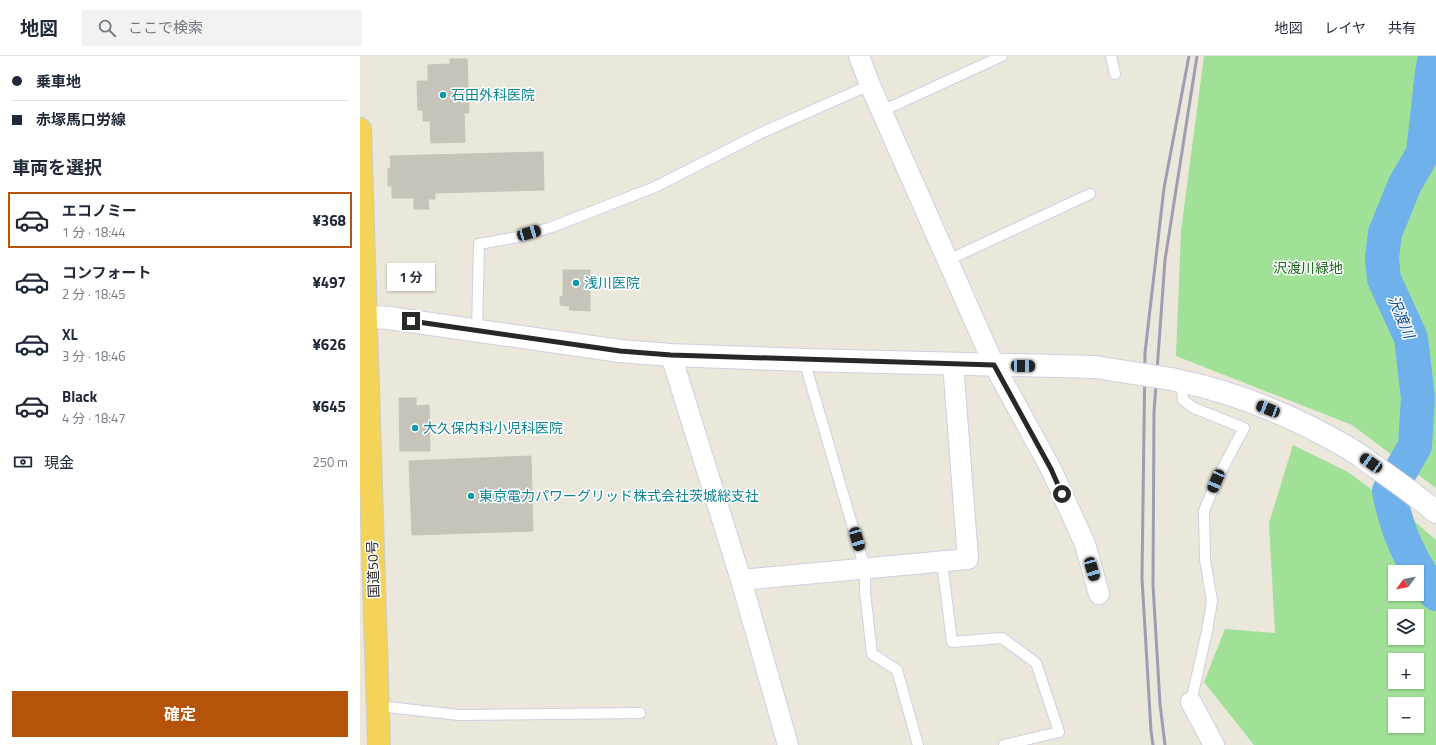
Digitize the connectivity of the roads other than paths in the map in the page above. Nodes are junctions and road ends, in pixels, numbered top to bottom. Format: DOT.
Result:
graph roads {
  1 [pos="859,56"];
  2 [pos="1002,56"];
  3 [pos="1111,56"];
  4 [pos="1115,74"];
  5 [pos="870,84"];
  6 [pos="882,111"];
  7 [pos="360,129"];
  8 [pos="1090,194"];
  9 [pos="948,260"];
  10 [pos="362,316"];
  11 [pos="477,331"];
  12 [pos="671,355"];
  13 [pos="804,360"];
  14 [pos="953,363"];
  15 [pos="994,365"];
  16 [pos="1176,380"];
  17 [pos="1436,512"];
  18 [pos="942,562"];
  19 [pos="865,569"];
  20 [pos="741,580"];
  21 [pos="1099,594"];
  22 [pos="1191,702"];
  23 [pos="378,706"];
  24 [pos="640,713"];
  25 [pos="379,745"];
  26 [pos="788,745"];
  27 [pos="918,745"];
  28 [pos="1004,745"];
  29 [pos="1214,745"];
  1 -- 5 [label="street"];
  2 -- 6 [label="lane"];
  3 -- 4 [label="lane"];
  5 -- 6 [label="street"];
  5 -- 11 [label="lane"];
  6 -- 9 [label="street"];
  7 -- 10 [label="highway, 国道50号"];
  8 -- 9 [label="lane"];
  9 -- 15 [label="street"];
  10 -- 11 [label="main road"];
  10 -- 23 [label="highway, 国道50号"];
  11 -- 12 [label="main road"];
  12 -- 13 [label="main road"];
  12 -- 20 [label="street"];
  13 -- 14 [label="main road"];
  13 -- 19 [label="lane"];
  14 -- 15 [label="main road"];
  14 -- 18 [label="street"];
  15 -- 16 [label="main road, bridge"];
  15 -- 21 [label="street"];
  16 -- 17 [label="main road"];
  16 -- 22 [label="lane"];
  18 -- 19 [label="street"];
  18 -- 28 [label="lane"];
  19 -- 20 [label="street"];
  19 -- 27 [label="lane"];
  20 -- 26 [label="street"];
  22 -- 29 [label="street"];
  23 -- 24 [label="lane"];
  23 -- 25 [label="highway, 国道50号"];
}
